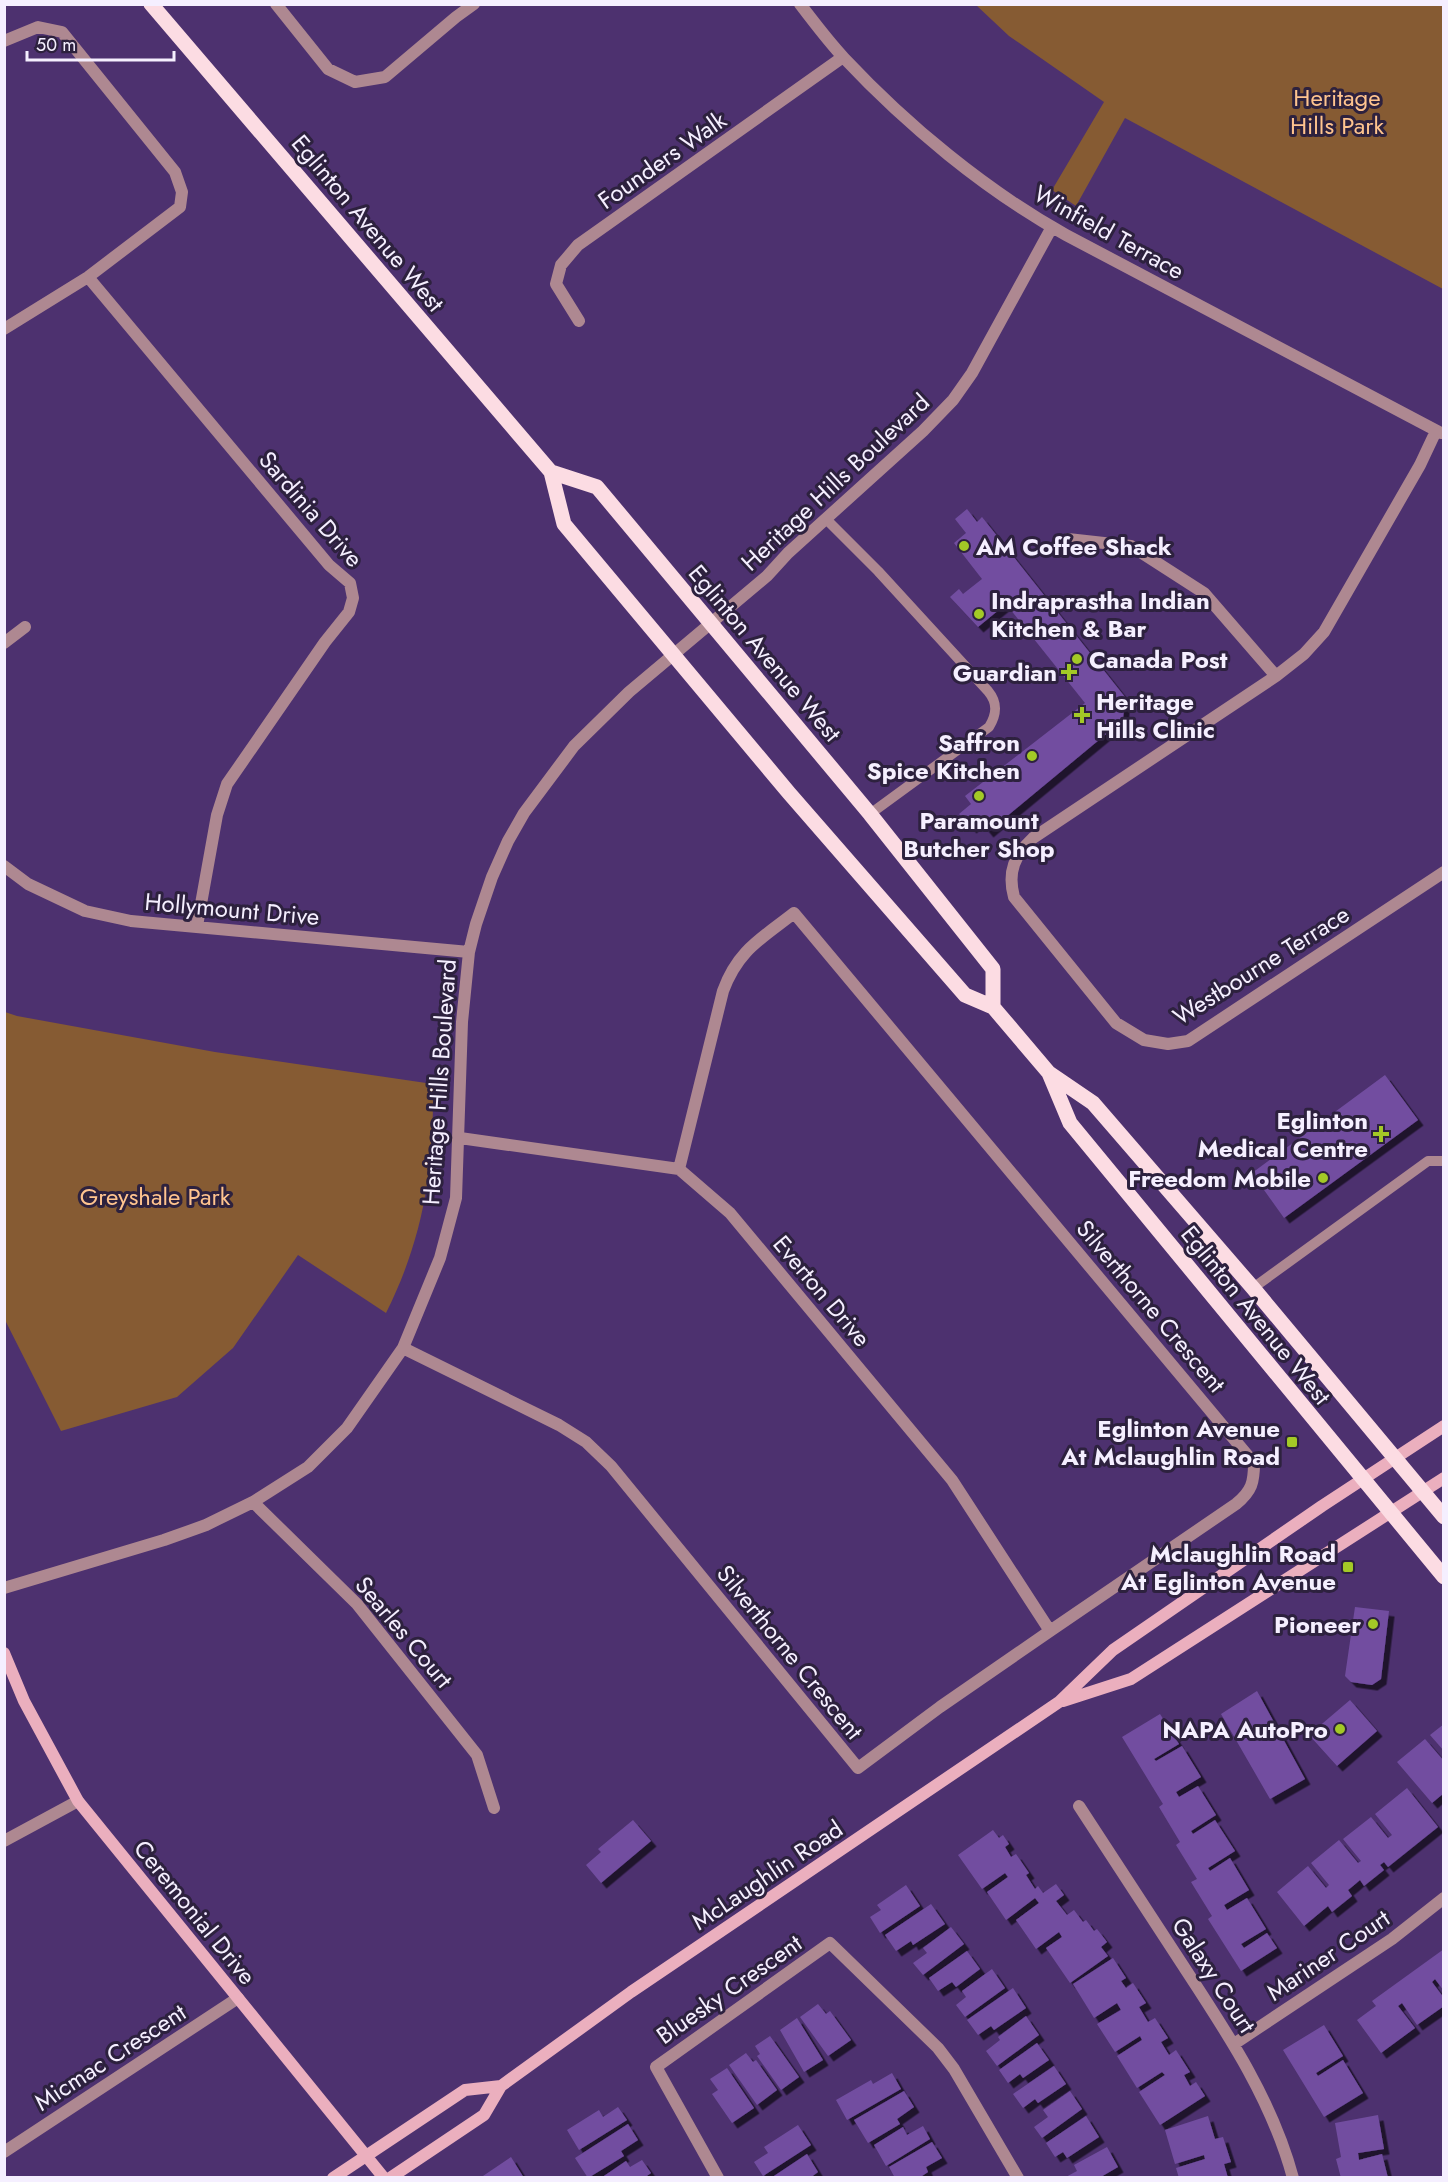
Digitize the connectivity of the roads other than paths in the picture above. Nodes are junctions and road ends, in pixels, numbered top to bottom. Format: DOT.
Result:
graph roads {
  1 [pos="151,4"];
  2 [pos="276,4"];
  3 [pos="474,4"];
  4 [pos="800,4"];
  5 [pos="4,40"];
  6 [pos="843,57"];
  7 [pos="1052,227"];
  8 [pos="88,277"];
  9 [pos="579,321"];
  10 [pos="4,329"];
  11 [pos="1440,432"];
  12 [pos="551,472"];
  13 [pos="826,519"];
  14 [pos="1068,539"];
  15 [pos="711,623"];
  16 [pos="24,627"];
  17 [pos="4,643"];
  18 [pos="674,655"];
  19 [pos="1276,676"];
  20 [pos="870,814"];
  21 [pos="4,866"];
  22 [pos="1443,872"];
  23 [pos="197,926"];
  24 [pos="470,952"];
  25 [pos="993,1007"];
  26 [pos="1049,1073"];
  27 [pos="460,1138"];
  28 [pos="1443,1161"];
  29 [pos="680,1169"];
  30 [pos="1253,1288"];
  31 [pos="403,1348"];
  32 [pos="1443,1426"];
  33 [pos="1394,1458"];
  34 [pos="1443,1478"];
  35 [pos="1362,1479"];
  36 [pos="1422,1492"];
  37 [pos="253,1502"];
  38 [pos="1390,1513"];
  39 [pos="1443,1517"];
  40 [pos="1443,1577"];
  41 [pos="4,1588"];
  42 [pos="1050,1631"];
  43 [pos="4,1653"];
  44 [pos="1059,1702"];
  45 [pos="78,1801"];
  46 [pos="1079,1806"];
  47 [pos="494,1808"];
  48 [pos="4,1841"];
  49 [pos="1443,1898"];
  50 [pos="238,1998"];
  51 [pos="1234,2044"];
  52 [pos="501,2086"];
  53 [pos="4,2152"];
  54 [pos="366,2156"];
  55 [pos="333,2178"];
  56 [pos="384,2178"];
  57 [pos="390,2178"];
  58 [pos="718,2178"];
  59 [pos="1018,2178"];
  60 [pos="1293,2178"];
  1 -- 12 [label="main road, Eglinton Avenue West"];
  2 -- 3 [label="street"];
  4 -- 6 [label="street, Winfield Terrace"];
  5 -- 8 [label="street"];
  6 -- 7 [label="street, Winfield Terrace"];
  6 -- 9 [label="street, Founders Walk"];
  7 -- 11 [label="street, Winfield Terrace"];
  7 -- 13 [label="street, Heritage Hills Boulevard"];
  8 -- 10 [label="street"];
  8 -- 23 [label="street, Sardinia Drive"];
  11 -- 19 [label="street, Westbourne Terrace"];
  12 -- 15 [label="main road, Eglinton Avenue West"];
  12 -- 18 [label="main road, Eglinton Avenue West"];
  13 -- 15 [label="street, Heritage Hills Boulevard"];
  13 -- 20 [label="lane"];
  14 -- 19 [label="street"];
  15 -- 18 [label="street, Heritage Hills Boulevard"];
  15 -- 20 [label="main road, Eglinton Avenue West"];
  16 -- 17 [label="street"];
  18 -- 24 [label="street, Heritage Hills Boulevard"];
  18 -- 25 [label="main road, Eglinton Avenue West"];
  19 -- 22 [label="street, Westbourne Terrace"];
  20 -- 25 [label="main road, Eglinton Avenue West"];
  21 -- 23 [label="street, Hollymount Drive"];
  23 -- 24 [label="street, Hollymount Drive"];
  24 -- 27 [label="street, Heritage Hills Boulevard"];
  25 -- 26 [label="main road, Eglinton Avenue West"];
  26 -- 30 [label="main road, Eglinton Avenue West"];
  26 -- 35 [label="main road, Eglinton Avenue West"];
  27 -- 29 [label="street"];
  27 -- 31 [label="street, Heritage Hills Boulevard"];
  28 -- 30 [label="lane"];
  29 -- 42 [label="street, Everton Drive"];
  29 -- 42 [label="street, Silverthorne Crescent"];
  30 -- 33 [label="main road, Eglinton Avenue West"];
  31 -- 37 [label="street, Heritage Hills Boulevard"];
  31 -- 42 [label="street, Silverthorne Crescent"];
  32 -- 33 [label="street, McLaughlin Road"];
  33 -- 35 [label="street, McLaughlin Road"];
  33 -- 36 [label="main road, Eglinton Avenue West"];
  34 -- 36 [label="street, McLaughlin Road"];
  35 -- 38 [label="main road, Eglinton Avenue West"];
  35 -- 44 [label="street, McLaughlin Road"];
  36 -- 38 [label="street, McLaughlin Road"];
  36 -- 39 [label="main road, Eglinton Avenue West"];
  37 -- 41 [label="street, Heritage Hills Boulevard"];
  37 -- 47 [label="street, Searles Court"];
  38 -- 40 [label="main road, Eglinton Avenue West"];
  38 -- 44 [label="street, McLaughlin Road"];
  43 -- 45 [label="street, Ceremonial Drive"];
  44 -- 52 [label="street, McLaughlin Road"];
  45 -- 48 [label="street"];
  45 -- 50 [label="street, Ceremonial Drive"];
  46 -- 51 [label="street, Galaxy Court"];
  49 -- 51 [label="street, Mariner Court"];
  50 -- 53 [label="street, Micmac Crescent"];
  50 -- 54 [label="street, Ceremonial Drive"];
  51 -- 60 [label="street, Galaxy Court"];
  52 -- 54 [label="street, McLaughlin Road"];
  52 -- 57 [label="street, McLaughlin Road"];
  54 -- 55 [label="street, McLaughlin Road"];
  54 -- 56 [label="street, Ceremonial Drive"];
  58 -- 59 [label="street, Bluesky Crescent"];
}
